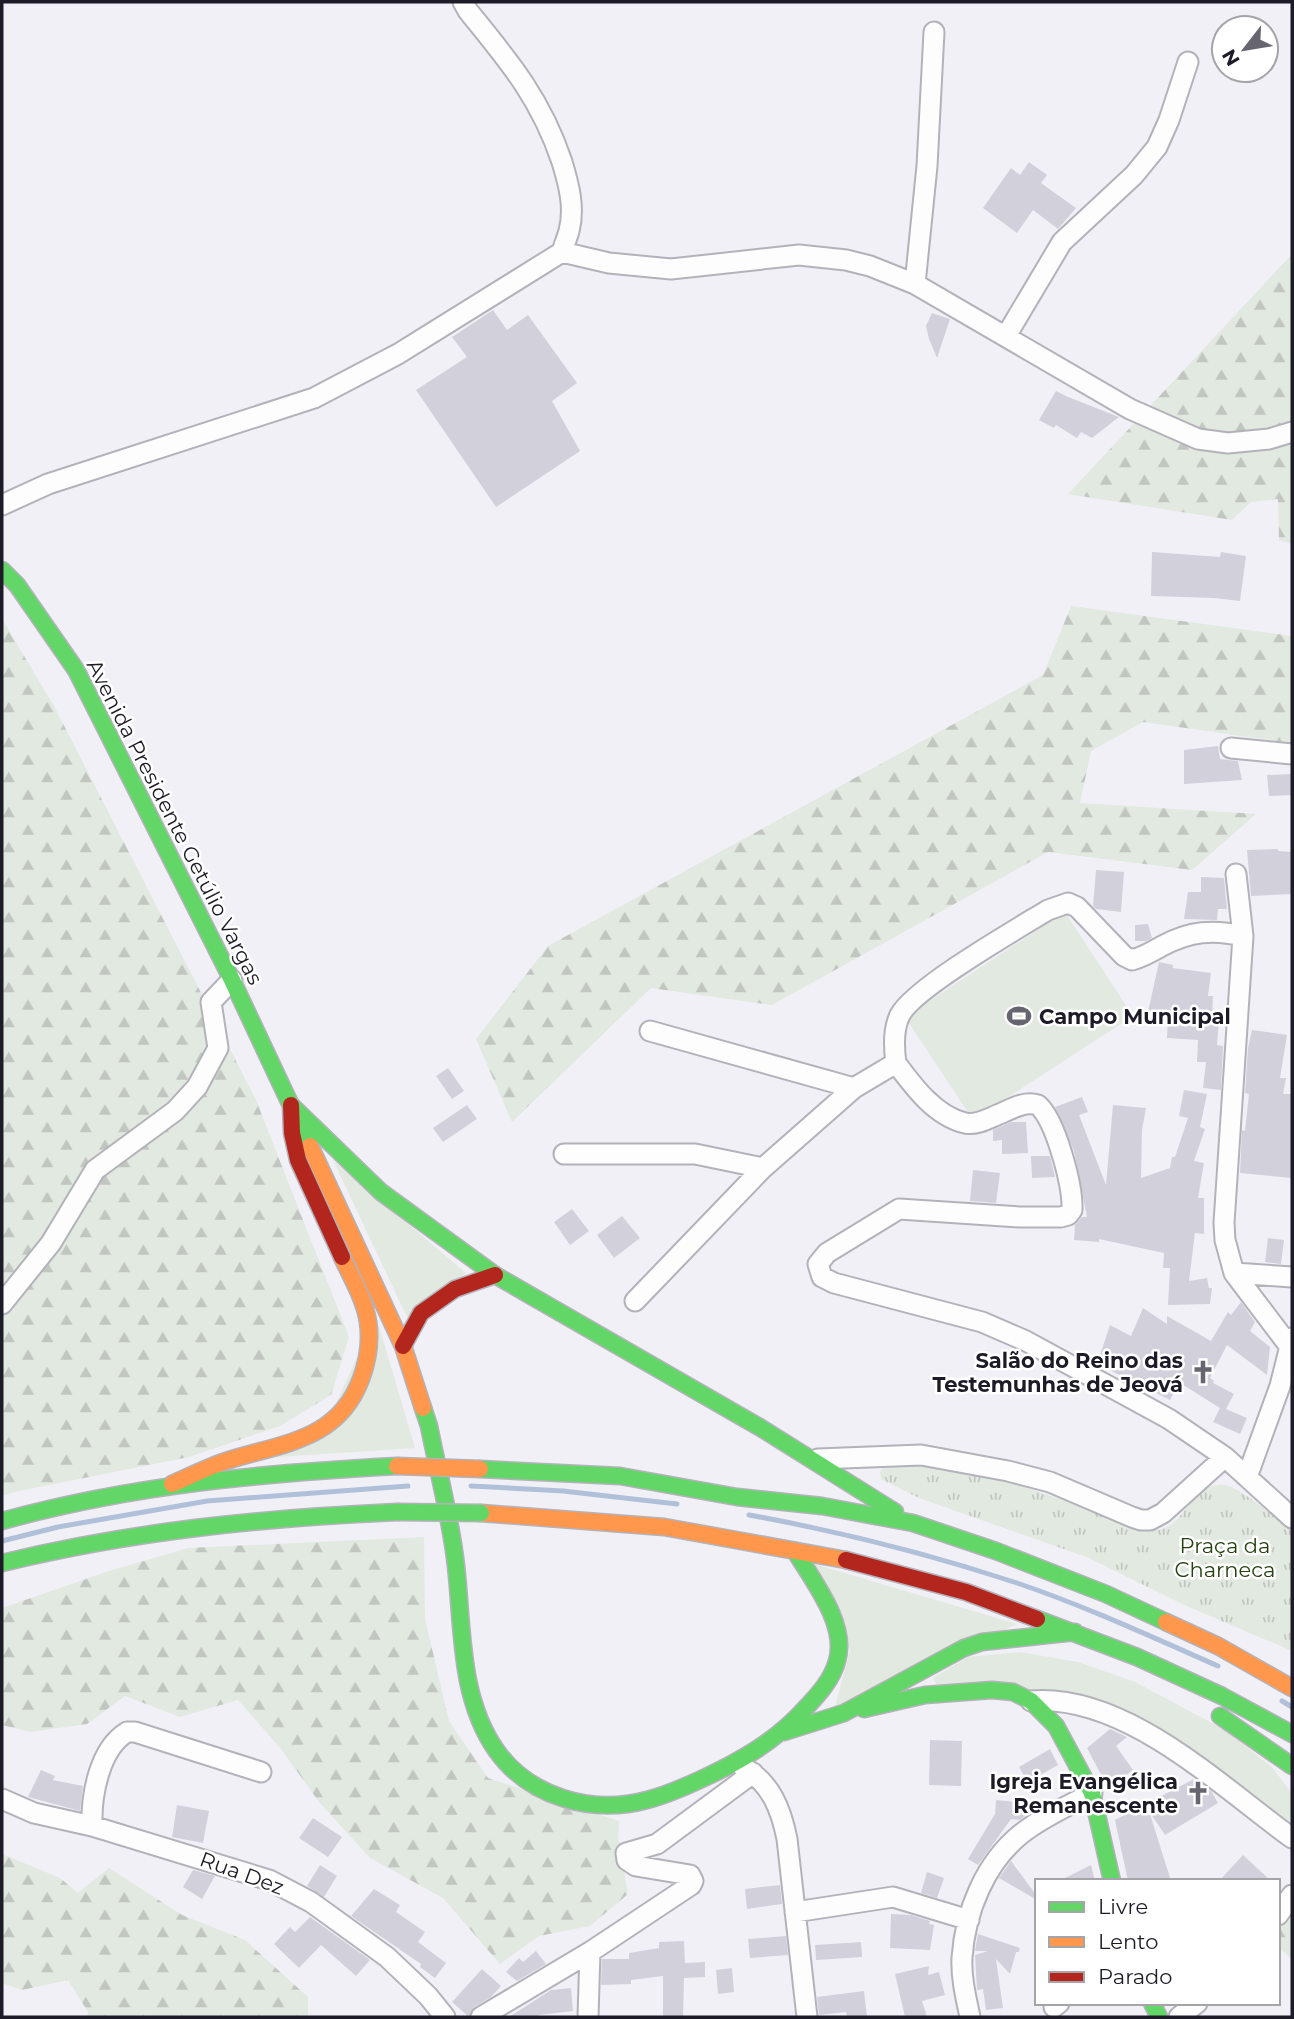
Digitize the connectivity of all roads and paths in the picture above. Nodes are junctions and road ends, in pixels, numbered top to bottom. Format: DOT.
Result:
graph roads {
  1 [pos="463,2"];
  2 [pos="934,32"];
  3 [pos="1188,62"];
  4 [pos="562,252"];
  5 [pos="915,284"];
  6 [pos="1006,336"];
  7 [pos="1292,432"];
  8 [pos="2,505"];
  9 [pos="2,570"];
  10 [pos="1231,748"];
  11 [pos="1292,754"];
  12 [pos="1236,874"];
  13 [pos="1242,936"];
  14 [pos="232,980"];
  15 [pos="650,1031"];
  16 [pos="896,1063"];
  17 [pos="854,1088"];
  18 [pos="291,1105"];
  19 [pos="564,1154"];
  20 [pos="762,1168"];
  21 [pos="1234,1273"];
  22 [pos="495,1275"];
  23 [pos="1292,1277"];
  24 [pos="635,1301"];
  25 [pos="2,1304"];
  26 [pos="1291,1343"];
  27 [pos="403,1346"];
  28 [pos="1225,1457"];
  29 [pos="808,1460"];
  30 [pos="1247,1477"];
  31 [pos="172,1484"];
  32 [pos="1292,1518"];
  33 [pos="2,1521"];
  34 [pos="913,1522"];
  35 [pos="795,1551"];
  36 [pos="2,1563"];
  37 [pos="1075,1632"];
  38 [pos="1251,1663"];
  39 [pos="1167,1671"];
  40 [pos="1292,1673"];
  41 [pos="1292,1688"];
  42 [pos="1031,1701"];
  43 [pos="844,1713"];
  44 [pos="783,1732"];
  45 [pos="1292,1734"];
  46 [pos="1292,1766"];
  47 [pos="745,1768"];
  48 [pos="261,1772"];
  49 [pos="1092,1793"];
  50 [pos="2,1799"];
  51 [pos="92,1826"];
  52 [pos="1292,1838"];
  53 [pos="1112,1879"];
  54 [pos="1292,1895"];
  55 [pos="795,1912"];
  56 [pos="1280,1912"];
  57 [pos="969,1920"];
  58 [pos="590,1952"];
  59 [pos="1194,2005"];
  60 [pos="445,2017"];
  61 [pos="481,2017"];
  62 [pos="587,2017"];
  63 [pos="807,2017"];
  64 [pos="970,2017"];
  65 [pos="1179,2017"];
  1 -- 4 [label="street"];
  2 -- 5 [label="street"];
  3 -- 6 [label="street"];
  4 -- 5 [label="street"];
  4 -- 8 [label="street"];
  5 -- 6 [label="street"];
  6 -- 7 [label="street"];
  9 -- 14 [label="main road, Avenida Presidente Getúlio Vargas"];
  10 -- 11 [label="street"];
  12 -- 13 [label="street"];
  13 -- 16 [label="street"];
  13 -- 21 [label="street"];
  14 -- 18 [label="main road, Avenida Presidente Getúlio Vargas"];
  14 -- 25 [label="street"];
  15 -- 17 [label="street"];
  16 -- 17 [label="street"];
  16 -- 28 [label="street"];
  17 -- 20 [label="street"];
  18 -- 22 [label="main road"];
  18 -- 27 [label="main road, Avenida Presidente Getúlio Vargas"];
  18 -- 31 [label="main road"];
  19 -- 20 [label="street"];
  20 -- 24 [label="street"];
  21 -- 23 [label="street"];
  21 -- 26 [label="street"];
  22 -- 27 [label="main road"];
  22 -- 29 [label="main road"];
  26 -- 30 [label="street"];
  27 -- 47 [label="main road, Avenida Presidente Getúlio Vargas"];
  28 -- 29 [label="street"];
  28 -- 30 [label="street"];
  29 -- 34 [label="main road"];
  30 -- 32 [label="street"];
  31 -- 33 [label="main road"];
  31 -- 34 [label="main road, bridge"];
  34 -- 38 [label="main road"];
  35 -- 36 [label="main road, bridge"];
  35 -- 37 [label="main road"];
  35 -- 44 [label="main road"];
  37 -- 39 [label="main road"];
  37 -- 43 [label="main road"];
  38 -- 40 [label="main road"];
  38 -- 41 [label="main road"];
  39 -- 45 [label="main road"];
  39 -- 46 [label="main road"];
  42 -- 43 [label="main road"];
  42 -- 49 [label="main road"];
  42 -- 52 [label="street"];
  43 -- 44 [label="main road"];
  44 -- 47 [label="main road, Avenida Presidente Getúlio Vargas"];
  47 -- 55 [label="street"];
  47 -- 58 [label="street"];
  48 -- 51 [label="street"];
  49 -- 53 [label="main road"];
  49 -- 57 [label="street"];
  50 -- 51 [label="street, Rua Dez"];
  51 -- 60 [label="street, Rua Dez"];
  54 -- 56 [label="street"];
  55 -- 57 [label="street"];
  55 -- 63 [label="street"];
  57 -- 64 [label="street"];
  58 -- 61 [label="street"];
  58 -- 62 [label="street"];
  59 -- 65 [label="street"];
}
